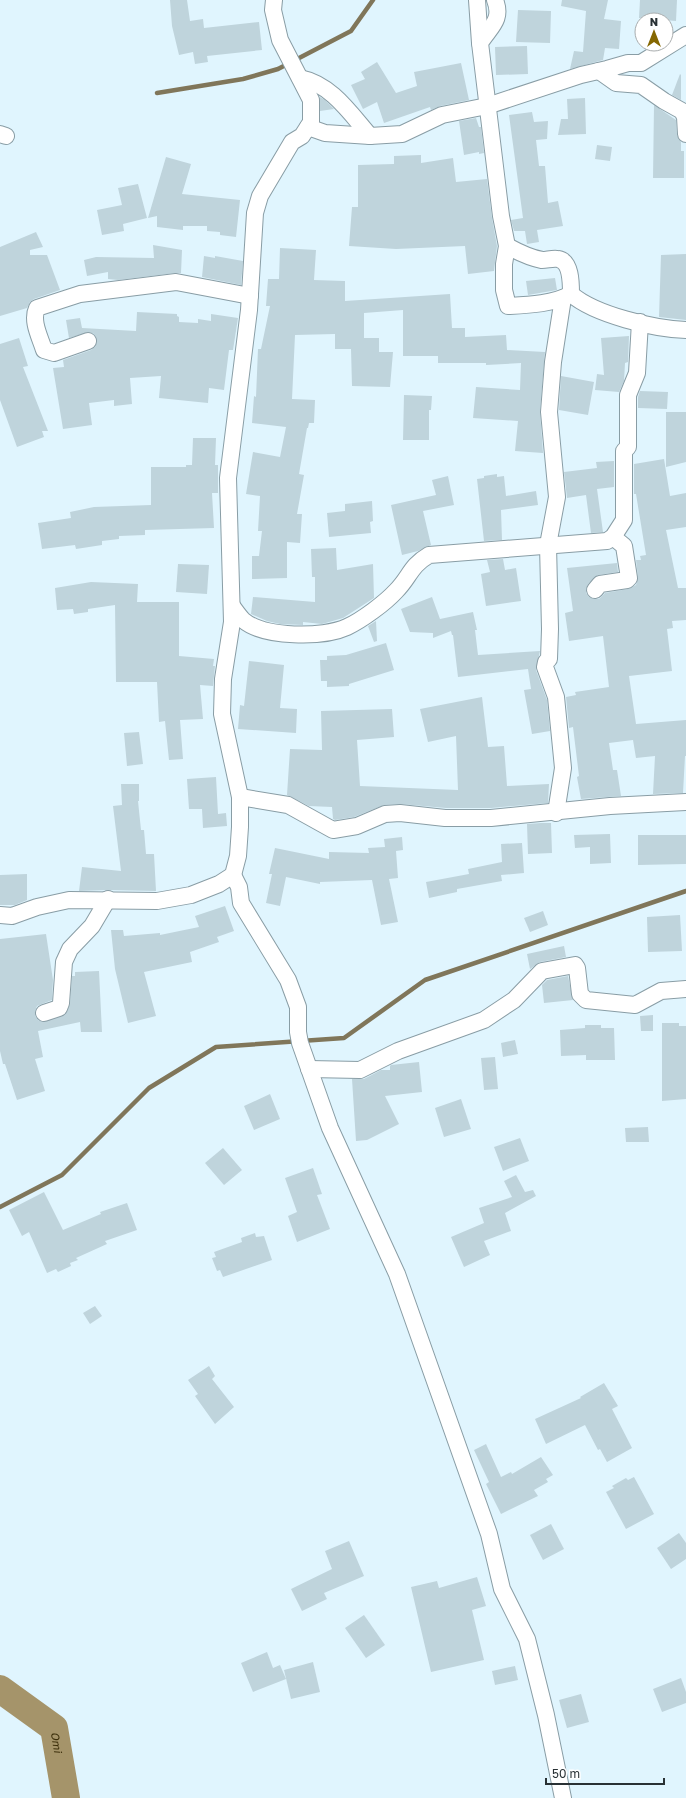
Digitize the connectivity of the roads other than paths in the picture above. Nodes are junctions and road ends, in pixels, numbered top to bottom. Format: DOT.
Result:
graph roads {
  1 [pos="274,0"];
  2 [pos="477,0"];
  3 [pos="496,0"];
  4 [pos="686,35"];
  5 [pos="480,43"];
  6 [pos="599,71"];
  7 [pos="300,78"];
  8 [pos="487,106"];
  9 [pos="308,127"];
  10 [pos="686,134"];
  11 [pos="370,136"];
  12 [pos="507,246"];
  13 [pos="250,296"];
  14 [pos="567,296"];
  15 [pos="640,322"];
  16 [pos="686,330"];
  17 [pos="88,341"];
  18 [pos="613,537"];
  19 [pos="548,545"];
  20 [pos="595,590"];
  21 [pos="232,606"];
  22 [pos="240,797"];
  23 [pos="685,801"];
  24 [pos="556,812"];
  25 [pos="233,875"];
  26 [pos="108,899"];
  27 [pos="0,915"];
  28 [pos="686,989"];
  29 [pos="44,1013"];
  30 [pos="309,1069"];
  31 [pos="563,1798"];
  1 -- 7 [label="street"];
  2 -- 5 [label="street"];
  3 -- 5 [label="street"];
  4 -- 6 [label="street"];
  5 -- 8 [label="street"];
  6 -- 8 [label="street"];
  6 -- 10 [label="street"];
  7 -- 9 [label="street"];
  7 -- 11 [label="street"];
  8 -- 11 [label="street"];
  8 -- 12 [label="street"];
  9 -- 11 [label="street"];
  9 -- 13 [label="street"];
  12 -- 14 [label="street"];
  12 -- 14 [label="street"];
  13 -- 17 [label="street"];
  13 -- 21 [label="street"];
  14 -- 15 [label="street"];
  14 -- 19 [label="street"];
  15 -- 16 [label="street"];
  15 -- 18 [label="street"];
  18 -- 19 [label="street"];
  18 -- 20 [label="street"];
  19 -- 21 [label="street"];
  19 -- 24 [label="street"];
  21 -- 22 [label="street"];
  22 -- 24 [label="street"];
  22 -- 25 [label="street"];
  23 -- 24 [label="street"];
  25 -- 26 [label="street"];
  25 -- 30 [label="street"];
  26 -- 27 [label="street"];
  26 -- 29 [label="street"];
  28 -- 30 [label="street"];
  30 -- 31 [label="street"];
}
